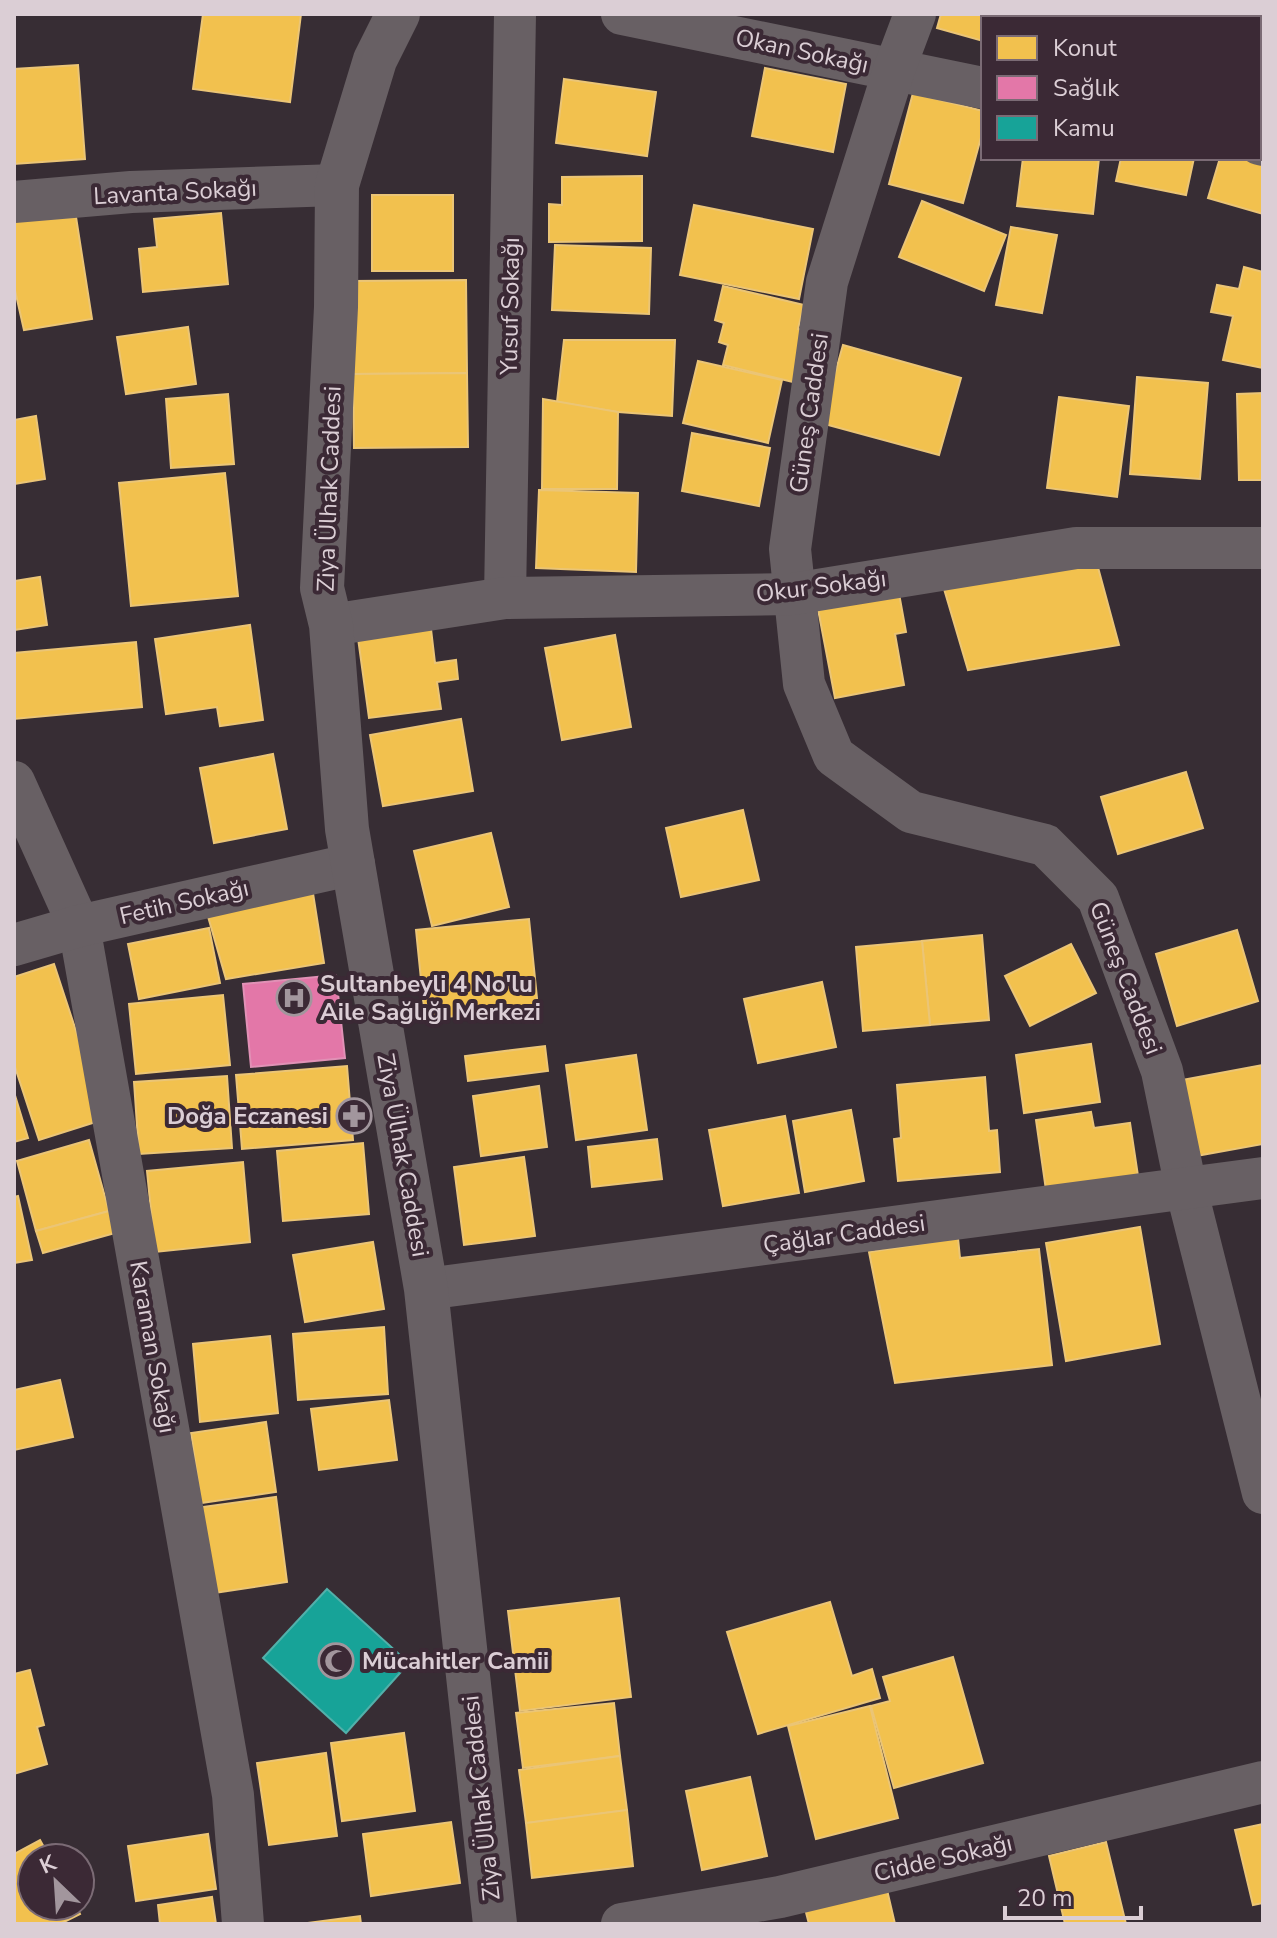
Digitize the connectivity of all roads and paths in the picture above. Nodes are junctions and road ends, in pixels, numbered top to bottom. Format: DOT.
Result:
graph roads {
  1 [pos="398,14"];
  2 [pos="515,14"];
  3 [pos="622,14"];
  4 [pos="915,14"];
  5 [pos="894,70"];
  6 [pos="981,88"];
  7 [pos="337,185"];
  8 [pos="14,202"];
  9 [pos="1263,548"];
  10 [pos="793,594"];
  11 [pos="505,598"];
  12 [pos="331,625"];
  13 [pos="14,782"];
  14 [pos="354,864"];
  15 [pos="79,926"];
  16 [pos="14,945"];
  17 [pos="1263,1178"];
  18 [pos="1186,1188"];
  19 [pos="426,1289"];
  20 [pos="1263,1493"];
  21 [pos="1263,1782"];
  22 [pos="784,1910"];
  23 [pos="243,1924"];
  24 [pos="495,1924"];
  25 [pos="622,1924"];
  1 -- 7 [label="street, Ziya Ülhak Caddesi"];
  2 -- 11 [label="street, Yusuf Sokağı"];
  3 -- 5 [label="street, Okan Sokağı"];
  4 -- 5 [label="street, Güneş Caddesi"];
  5 -- 6 [label="street, Okan Sokağı"];
  5 -- 10 [label="street, Güneş Caddesi"];
  7 -- 8 [label="street, Lavanta Sokağı"];
  7 -- 12 [label="street, Ziya Ülhak Caddesi"];
  9 -- 10 [label="street, Okur Sokağı"];
  10 -- 11 [label="street, Okur Sokağı"];
  10 -- 18 [label="street, Güneş Caddesi"];
  11 -- 12 [label="street, Okur Sokağı"];
  12 -- 14 [label="street, Ziya Ülhak Caddesi"];
  13 -- 15 [label="street, Karaman Sokağı"];
  14 -- 15 [label="street, Fetih Sokağı"];
  14 -- 19 [label="street, Ziya Ülhak Caddesi"];
  15 -- 16 [label="street, Fetih Sokağı"];
  15 -- 23 [label="street, Karaman Sokağı"];
  17 -- 18 [label="street, Çağlar Caddesi"];
  18 -- 19 [label="street, Çağlar Caddesi"];
  18 -- 20 [label="street, Güneş Caddesi"];
  19 -- 24 [label="street, Ziya Ülhak Caddesi"];
  21 -- 22 [label="street, Cidde Sokağı"];
  22 -- 25 [label="street, Cidde Sokağı"];
}
